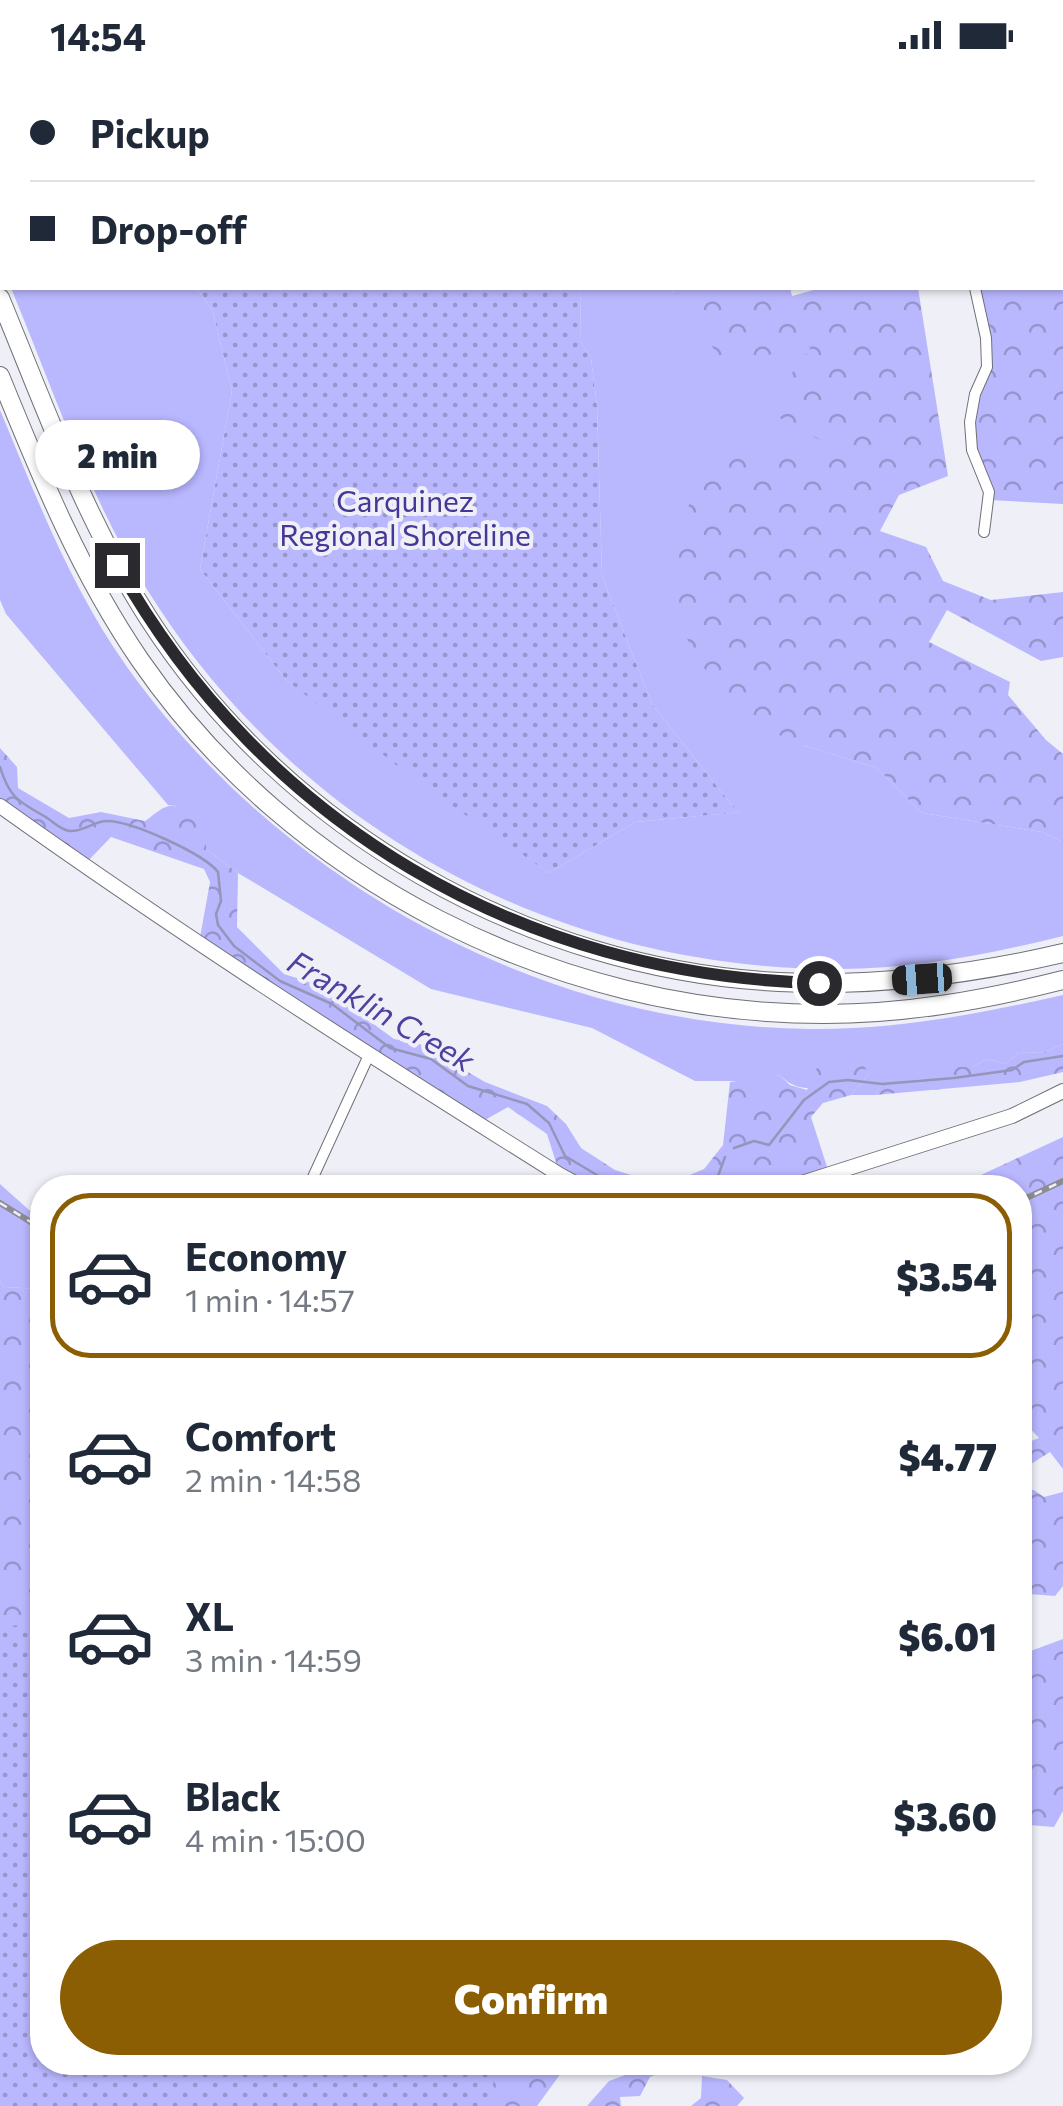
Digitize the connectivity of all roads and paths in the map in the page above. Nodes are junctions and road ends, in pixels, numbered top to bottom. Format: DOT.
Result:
graph roads {
  1 [pos="976,290"];
  2 [pos="0,298"];
  3 [pos="0,376"];
  4 [pos="984,532"];
  5 [pos="0,806"];
  6 [pos="1063,953"];
  7 [pos="1063,980"];
  8 [pos="369,1055"];
  9 [pos="1063,1090"];
  10 [pos="314,1175"];
  11 [pos="558,1175"];
  12 [pos="827,1175"];
  1 -- 4 [label="street"];
  2 -- 6 [label="highway"];
  3 -- 7 [label="highway"];
  5 -- 8 [label="street"];
  8 -- 10 [label="street"];
  8 -- 11 [label="street"];
  9 -- 12 [label="street"];
}
